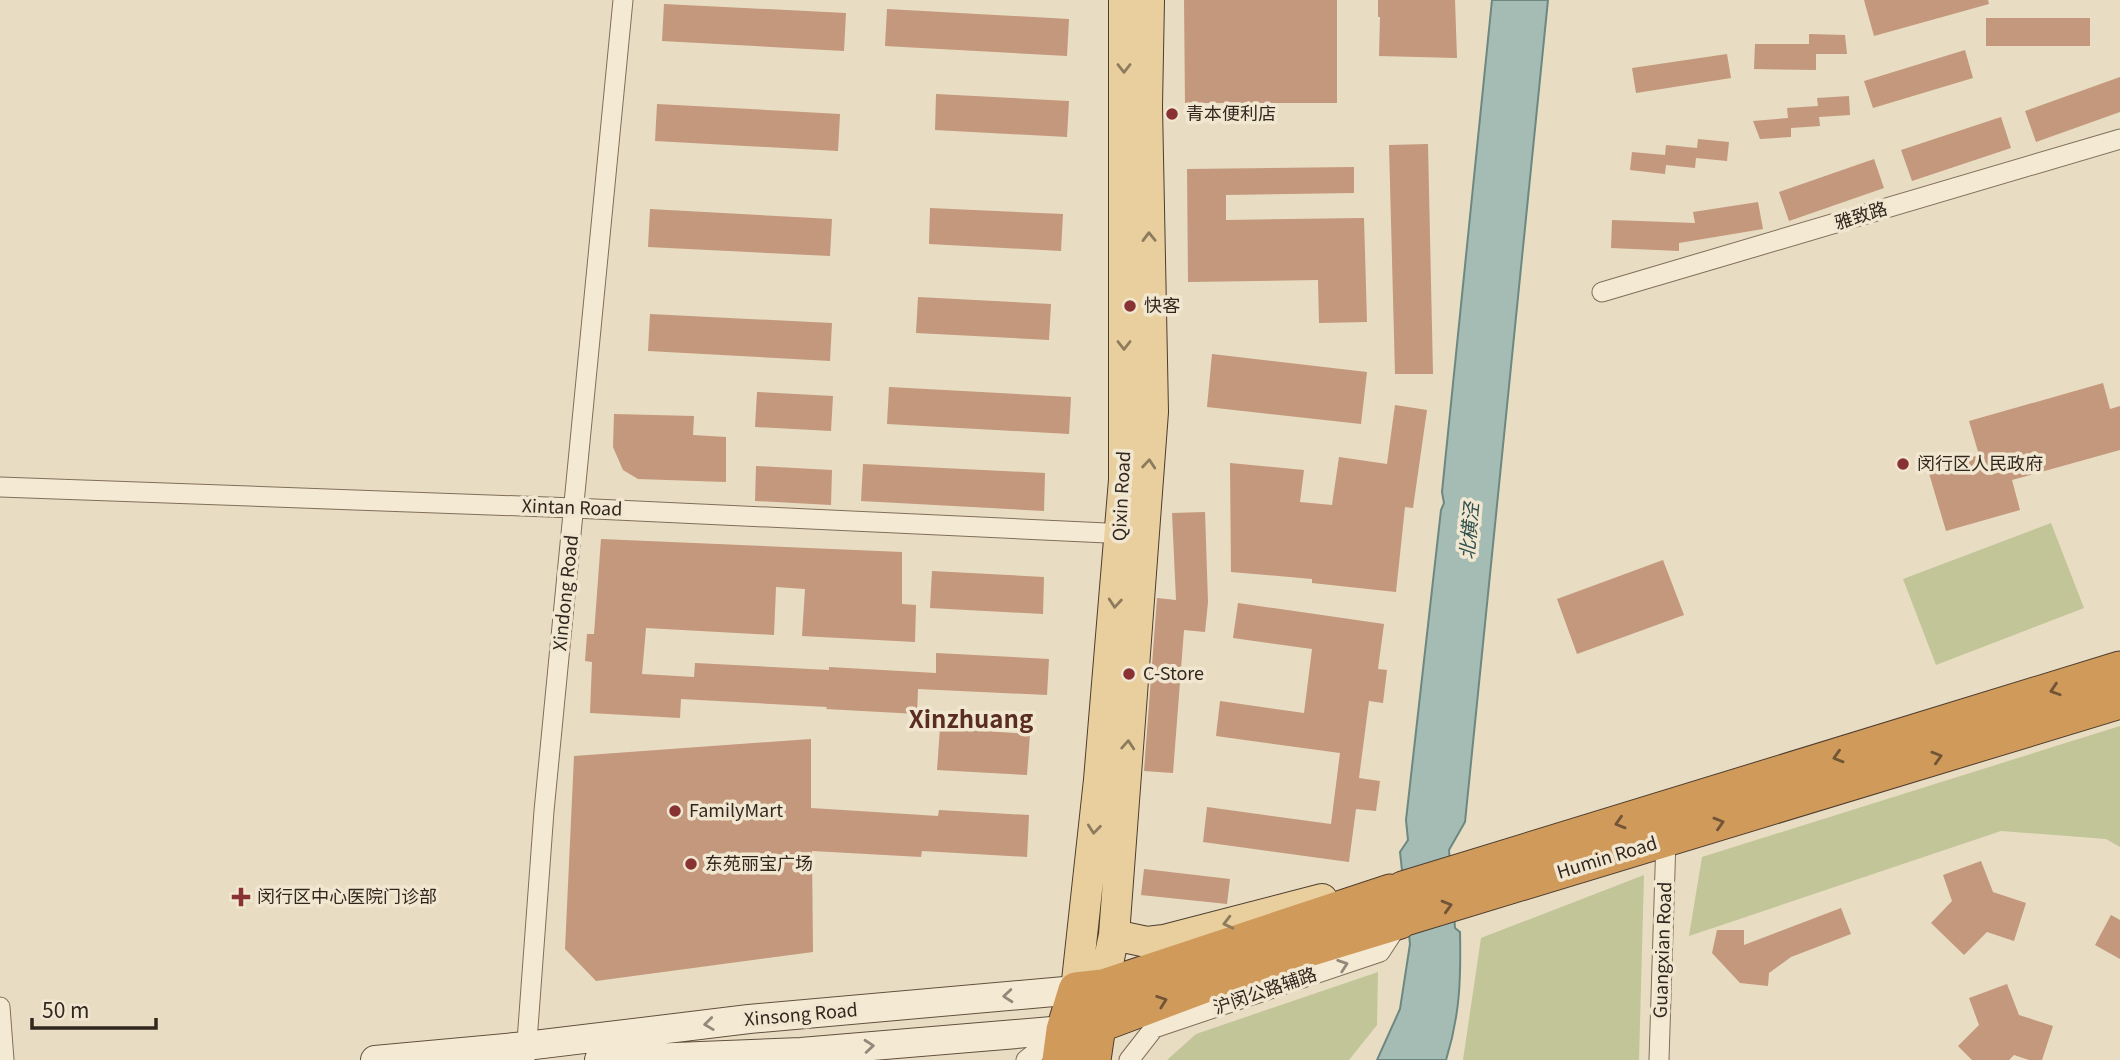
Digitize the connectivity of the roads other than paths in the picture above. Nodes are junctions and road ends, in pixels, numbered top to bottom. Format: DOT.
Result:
graph roads {
  1 [pos="623,0"];
  2 [pos="1124,0"];
  3 [pos="1149,0"];
  4 [pos="2120,139"];
  5 [pos="1601,292"];
  6 [pos="0,487"];
  7 [pos="575,508"];
  8 [pos="1132,534"];
  9 [pos="2120,669"];
  10 [pos="2120,701"];
  11 [pos="1666,839"];
  12 [pos="1489,878"];
  13 [pos="1399,905"];
  14 [pos="1114,935"];
  15 [pos="1090,989"];
  16 [pos="0,1007"];
  17 [pos="1098,1024"];
  18 [pos="1062,1045"];
  19 [pos="526,1053"];
  20 [pos="4,1060"];
  21 [pos="375,1060"];
  22 [pos="563,1060"];
  23 [pos="599,1060"];
  24 [pos="1027,1060"];
  25 [pos="1093,1060"];
  26 [pos="1129,1060"];
  27 [pos="1659,1060"];
  1 -- 7 [label="street, Xindong Road"];
  2 -- 8 [label="main road, Qixin Road, one-way"];
  8 -- 3 [label="main road, Qixin Road, one-way"];
  4 -- 5 [label="street, 雅致路"];
  6 -- 7 [label="street, Xintan Road"];
  7 -- 8 [label="street, Xintan Road"];
  7 -- 19 [label="street, Xindong Road"];
  14 -- 8 [label="main road, Qixin Road, one-way"];
  8 -- 15 [label="main road, Qixin Road, one-way"];
  9 -- 12 [label="highway, Humin Road, one-way"];
  11 -- 10 [label="highway, Humin Road, one-way"];
  11 -- 12 [label="highway, Humin Road"];
  11 -- 27 [label="street, Guangxian Road"];
  12 -- 13 [label="highway, Humin Road"];
  13 -- 14 [label="main road, one-way"];
  13 -- 15 [label="highway, Humin Road"];
  17 -- 13 [label="highway, Humin Road, one-way"];
  26 -- 13 [label="street, 沪闵公路辅路, one-way"];
  14 -- 15 [label="main road, Qixin Road"];
  15 -- 17 [label="highway"];
  15 -- 18 [label="highway"];
  15 -- 19 [label="main road, Xinsong Road, one-way"];
  16 -- 20 [label="street"];
  17 -- 18 [label="highway, Humin Road"];
  17 -- 25 [label="highway"];
  23 -- 18 [label="main road, Xinsong Road, one-way"];
  18 -- 24 [label="street"];
  19 -- 21 [label="main road, Xinsong Road"];
  19 -- 22 [label="main road, Xinsong Road"];
}
